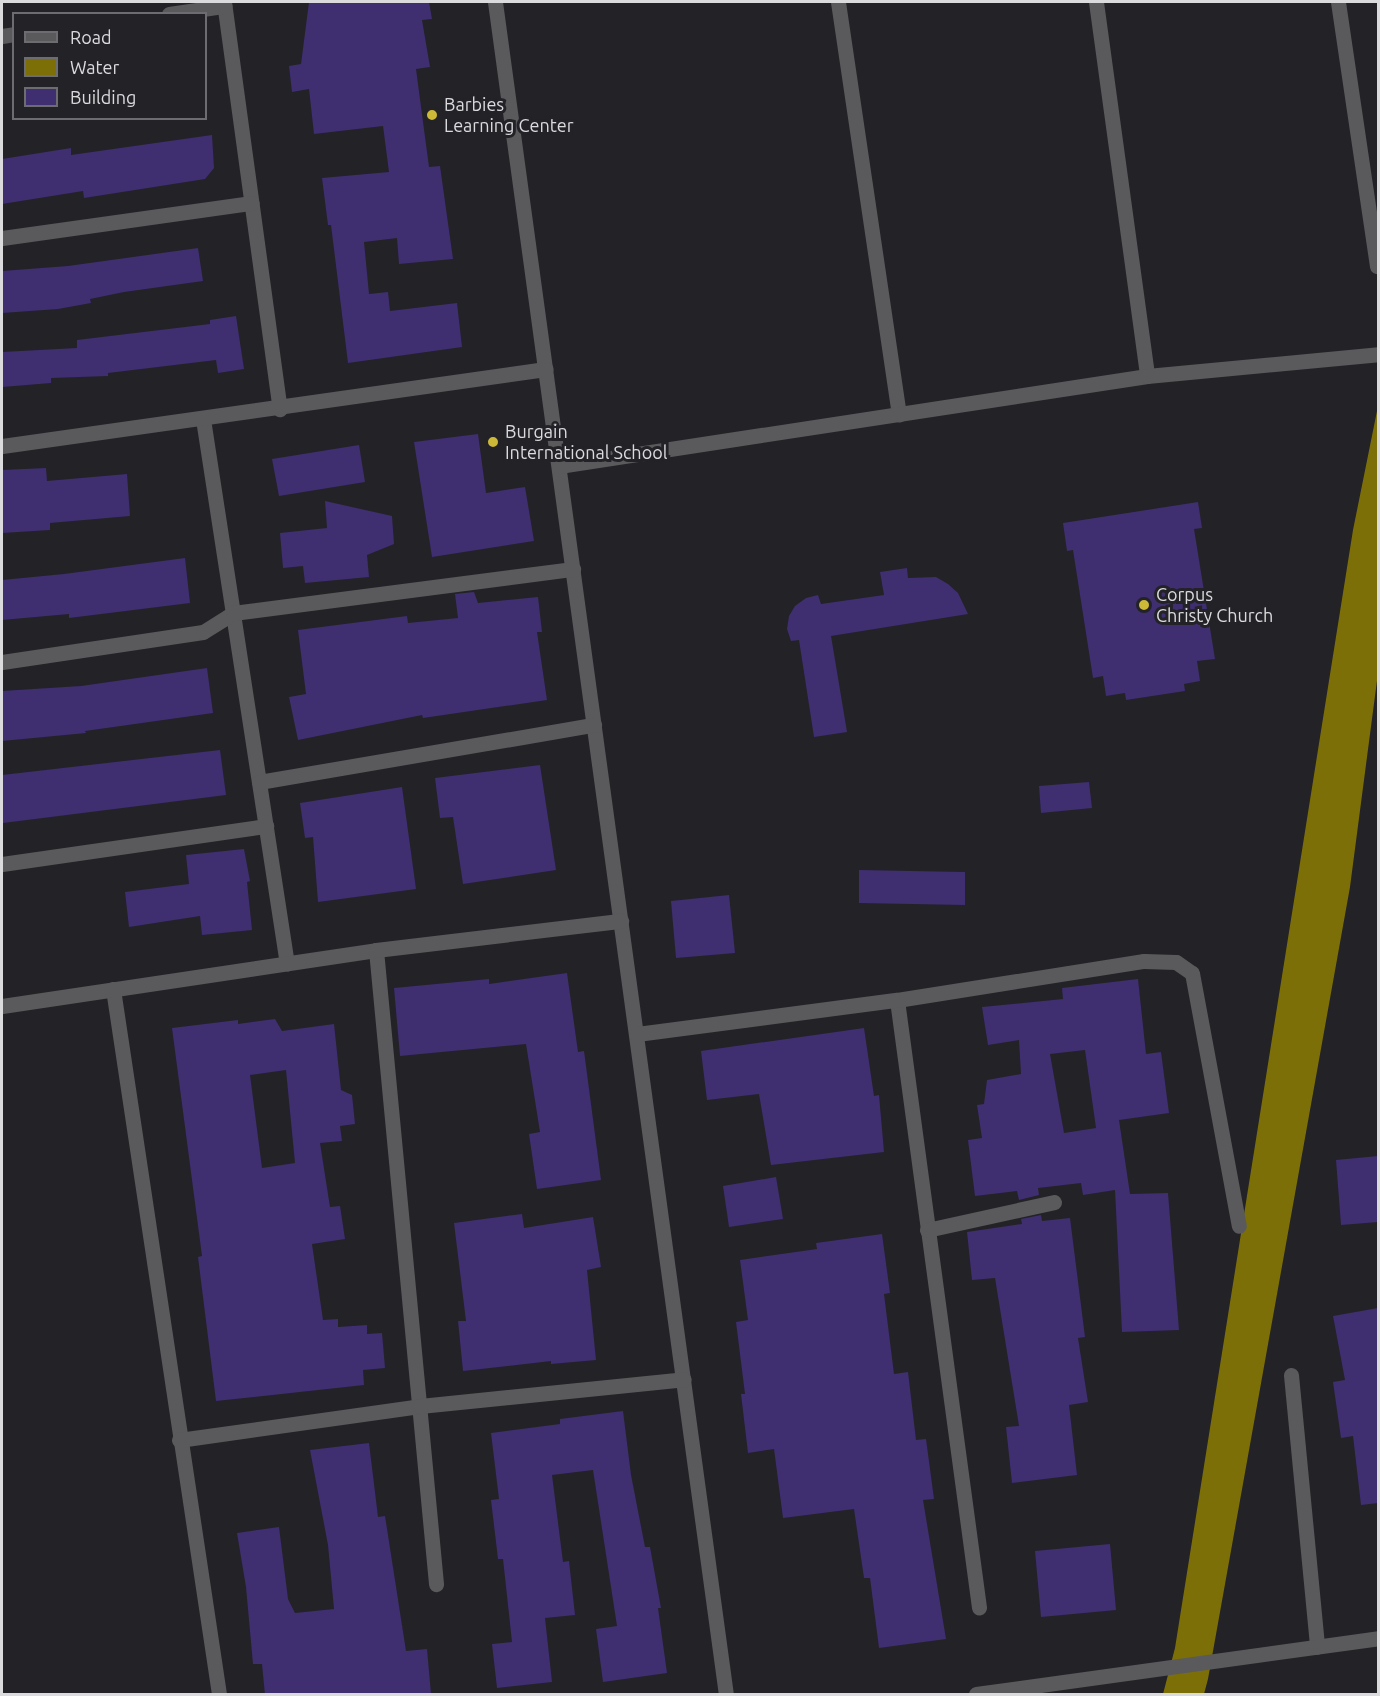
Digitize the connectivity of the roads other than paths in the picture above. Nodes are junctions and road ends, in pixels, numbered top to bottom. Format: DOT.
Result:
graph roads {
  1 [pos="495,2"];
  2 [pos="838,2"];
  3 [pos="1096,2"];
  4 [pos="1338,2"];
  5 [pos="224,4"];
  6 [pos="180,12"];
  7 [pos="252,203"];
  8 [pos="2,238"];
  9 [pos="1377,266"];
  10 [pos="1378,354"];
  11 [pos="546,369"];
  12 [pos="1147,376"];
  13 [pos="280,409"];
  14 [pos="899,415"];
  15 [pos="203,419"];
  16 [pos="2,446"];
  17 [pos="559,466"];
  18 [pos="573,569"];
  19 [pos="233,613"];
  20 [pos="2,662"];
  21 [pos="594,725"];
  22 [pos="259,782"];
  23 [pos="266,826"];
  24 [pos="2,864"];
  25 [pos="621,921"];
  26 [pos="376,950"];
  27 [pos="287,964"];
  28 [pos="113,989"];
  29 [pos="897,1000"];
  30 [pos="2,1006"];
  31 [pos="637,1034"];
  32 [pos="1054,1202"];
  33 [pos="1239,1226"];
  34 [pos="927,1230"];
  35 [pos="1291,1375"];
  36 [pos="684,1379"];
  37 [pos="420,1407"];
  38 [pos="179,1440"];
  39 [pos="436,1584"];
  40 [pos="979,1607"];
  41 [pos="1378,1638"];
  42 [pos="1317,1647"];
  43 [pos="999,1693"];
  44 [pos="219,1695"];
  45 [pos="726,1695"];
  46 [pos="976,1695"];
  1 -- 11 [label="street"];
  2 -- 14 [label="street"];
  3 -- 12 [label="street"];
  4 -- 9 [label="street"];
  5 -- 6 [label="street"];
  5 -- 7 [label="street"];
  7 -- 8 [label="street"];
  7 -- 13 [label="street"];
  10 -- 12 [label="street"];
  11 -- 13 [label="street"];
  11 -- 17 [label="street"];
  12 -- 14 [label="street"];
  13 -- 15 [label="street"];
  14 -- 17 [label="street"];
  15 -- 16 [label="street"];
  15 -- 19 [label="street"];
  17 -- 18 [label="street"];
  18 -- 19 [label="street"];
  18 -- 21 [label="street"];
  19 -- 20 [label="street"];
  19 -- 22 [label="street"];
  21 -- 22 [label="street"];
  21 -- 25 [label="street"];
  22 -- 23 [label="street"];
  23 -- 24 [label="street"];
  23 -- 27 [label="street"];
  25 -- 26 [label="street"];
  25 -- 31 [label="street"];
  26 -- 27 [label="street"];
  26 -- 37 [label="street"];
  27 -- 28 [label="street"];
  28 -- 30 [label="street"];
  28 -- 38 [label="street"];
  29 -- 31 [label="street"];
  29 -- 33 [label="street"];
  29 -- 34 [label="street"];
  31 -- 36 [label="street"];
  32 -- 34 [label="street"];
  34 -- 40 [label="street"];
  35 -- 42 [label="street"];
  36 -- 37 [label="street"];
  36 -- 45 [label="street"];
  37 -- 38 [label="street"];
  37 -- 39 [label="street"];
  38 -- 44 [label="street"];
  41 -- 42 [label="street"];
  42 -- 43 [label="street"];
  43 -- 46 [label="street"];
}
